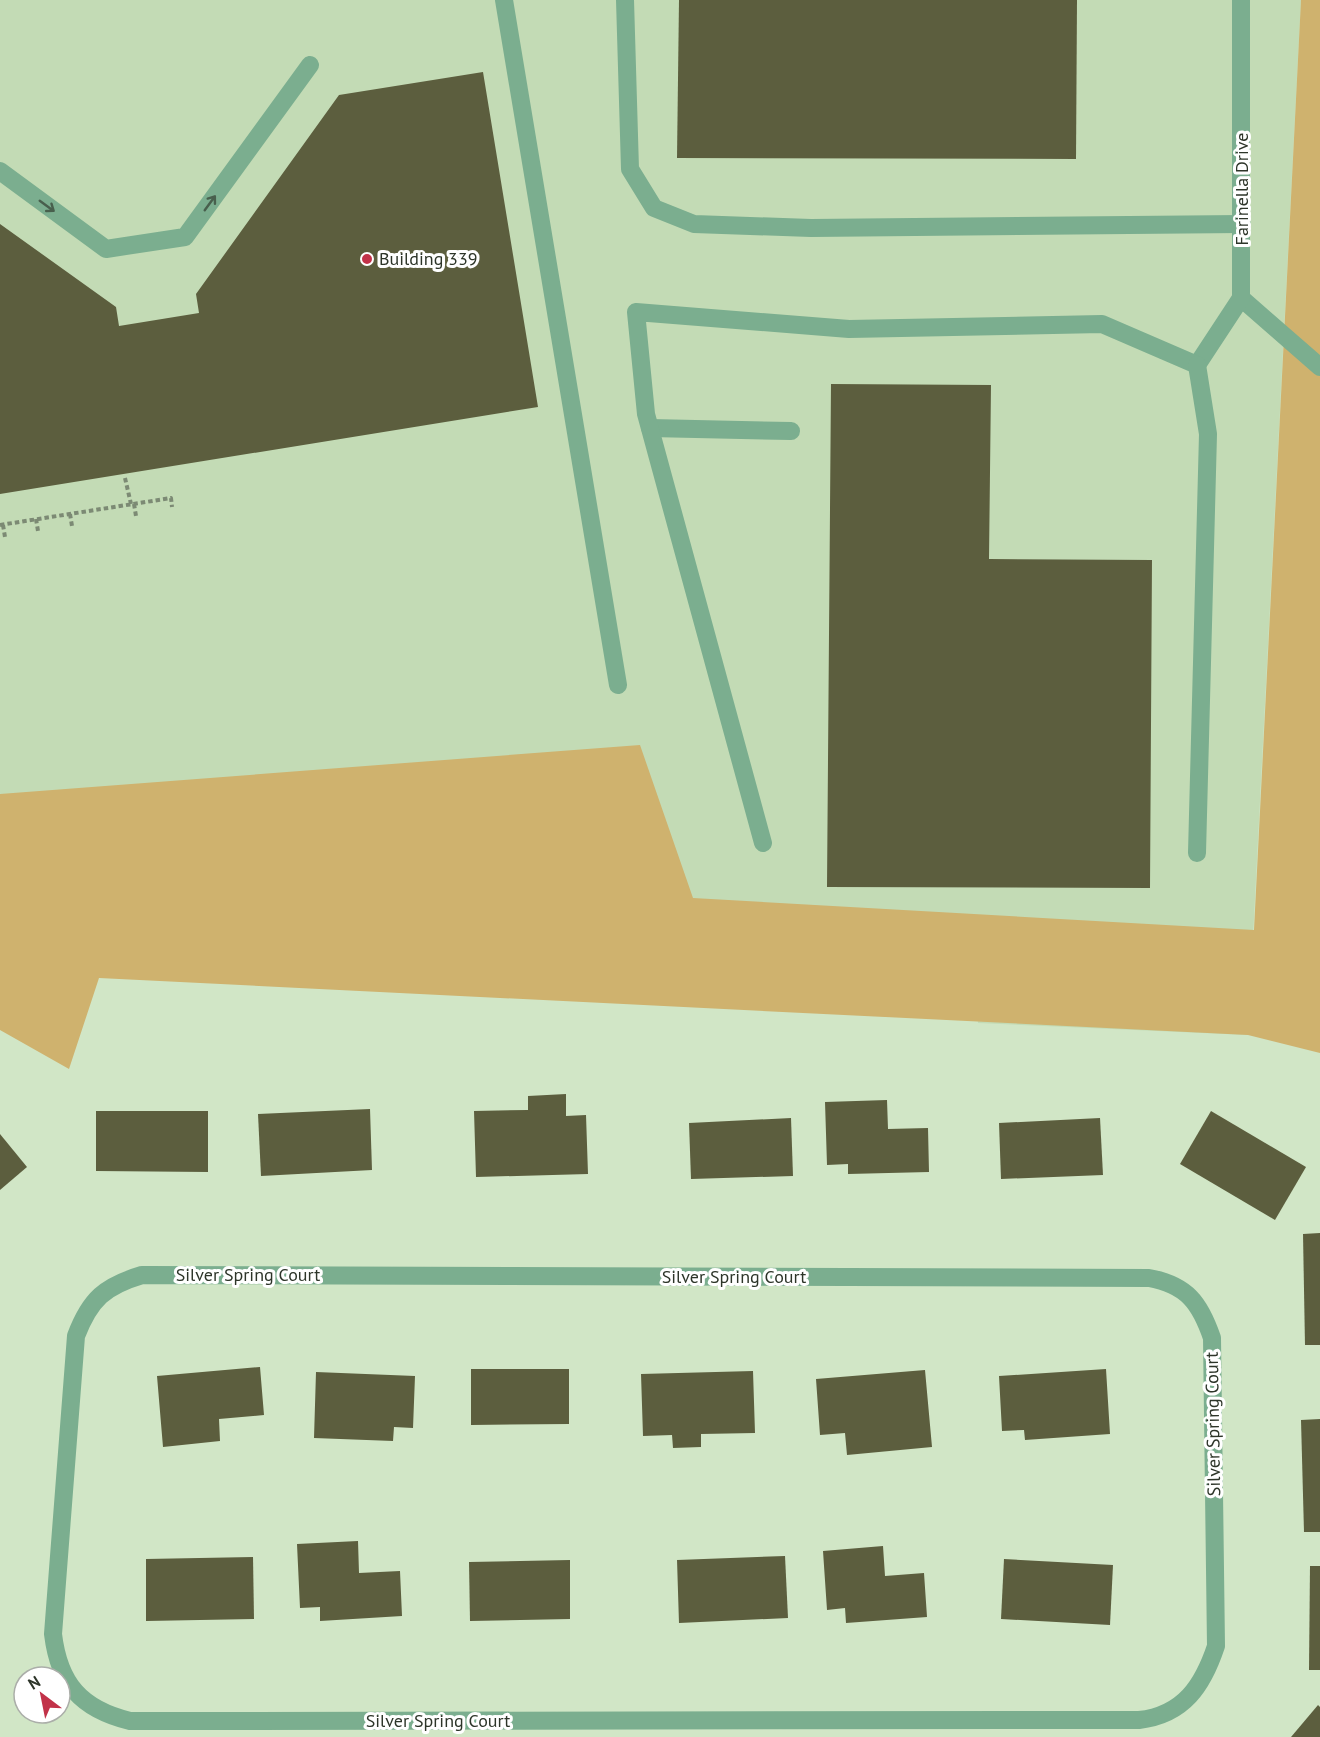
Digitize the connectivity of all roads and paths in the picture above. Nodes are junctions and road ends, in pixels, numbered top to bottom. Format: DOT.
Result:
graph roads {
  1 [pos="504,0"];
  2 [pos="626,0"];
  3 [pos="1241,0"];
  4 [pos="310,65"];
  5 [pos="0,171"];
  6 [pos="1242,224"];
  7 [pos="1241,298"];
  8 [pos="1197,365"];
  9 [pos="1320,367"];
  10 [pos="650,428"];
  11 [pos="791,431"];
  12 [pos="125,478"];
  13 [pos="132,504"];
  14 [pos="172,507"];
  15 [pos="70,514"];
  16 [pos="136,516"];
  17 [pos="36,519"];
  18 [pos="2,525"];
  19 [pos="72,526"];
  20 [pos="38,531"];
  21 [pos="5,537"];
  22 [pos="618,685"];
  23 [pos="763,843"];
  24 [pos="1197,853"];
  25 [pos="1029,1729"];
  1 -- 22 [label="street"];
  2 -- 6 [label="street"];
  3 -- 6 [label="street, Farinella Drive"];
  5 -- 4 [label="street, one-way"];
  6 -- 7 [label="street, Farinella Drive"];
  7 -- 8 [label="street"];
  7 -- 9 [label="street"];
  8 -- 10 [label="street"];
  8 -- 24 [label="street"];
  10 -- 11 [label="street"];
  10 -- 23 [label="street"];
  12 -- 13 [label="path"];
  13 -- 14 [label="path"];
  13 -- 15 [label="path"];
  13 -- 16 [label="path"];
  15 -- 17 [label="path"];
  15 -- 19 [label="path"];
  17 -- 18 [label="path"];
  17 -- 20 [label="path"];
  18 -- 21 [label="path"];
  25 -- 25 [label="street, Silver Spring Court"];
}
